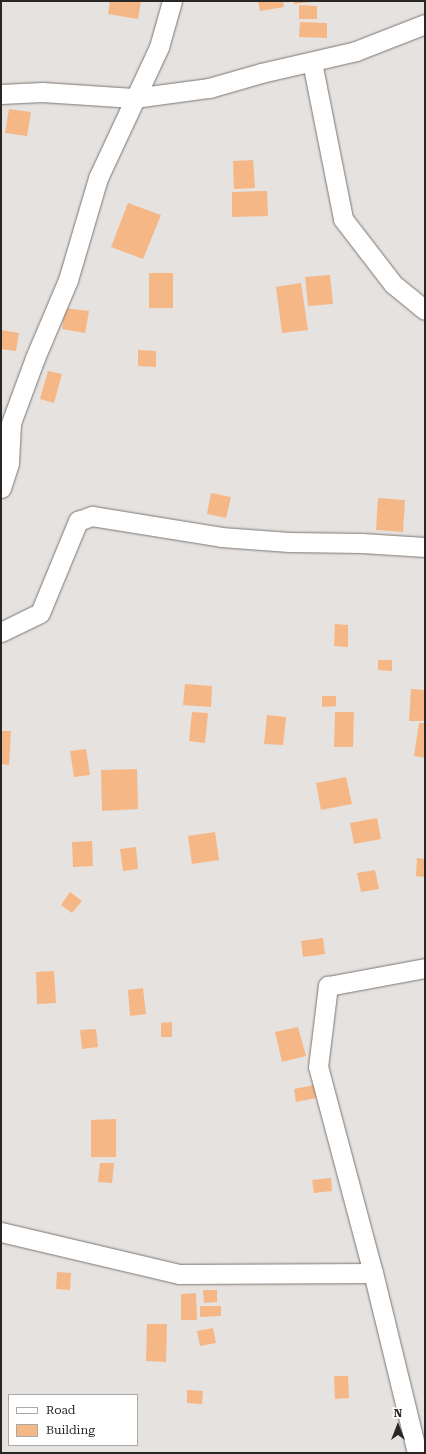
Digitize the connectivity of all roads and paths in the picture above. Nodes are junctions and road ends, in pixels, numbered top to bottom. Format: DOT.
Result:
graph roads {
  1 [pos="172,1"];
  2 [pos="425,24"];
  3 [pos="312,62"];
  4 [pos="1,94"];
  5 [pos="134,98"];
  6 [pos="425,310"];
  7 [pos="1,488"];
  8 [pos="425,547"];
  9 [pos="1,632"];
  10 [pos="425,968"];
  11 [pos="1,1232"];
  12 [pos="373,1273"];
  13 [pos="417,1453"];
  1 -- 5 [label="street"];
  2 -- 3 [label="street"];
  3 -- 5 [label="street"];
  3 -- 6 [label="street"];
  4 -- 5 [label="street"];
  5 -- 7 [label="street"];
  8 -- 9 [label="street"];
  10 -- 12 [label="street"];
  11 -- 12 [label="street"];
  12 -- 13 [label="street"];
}
